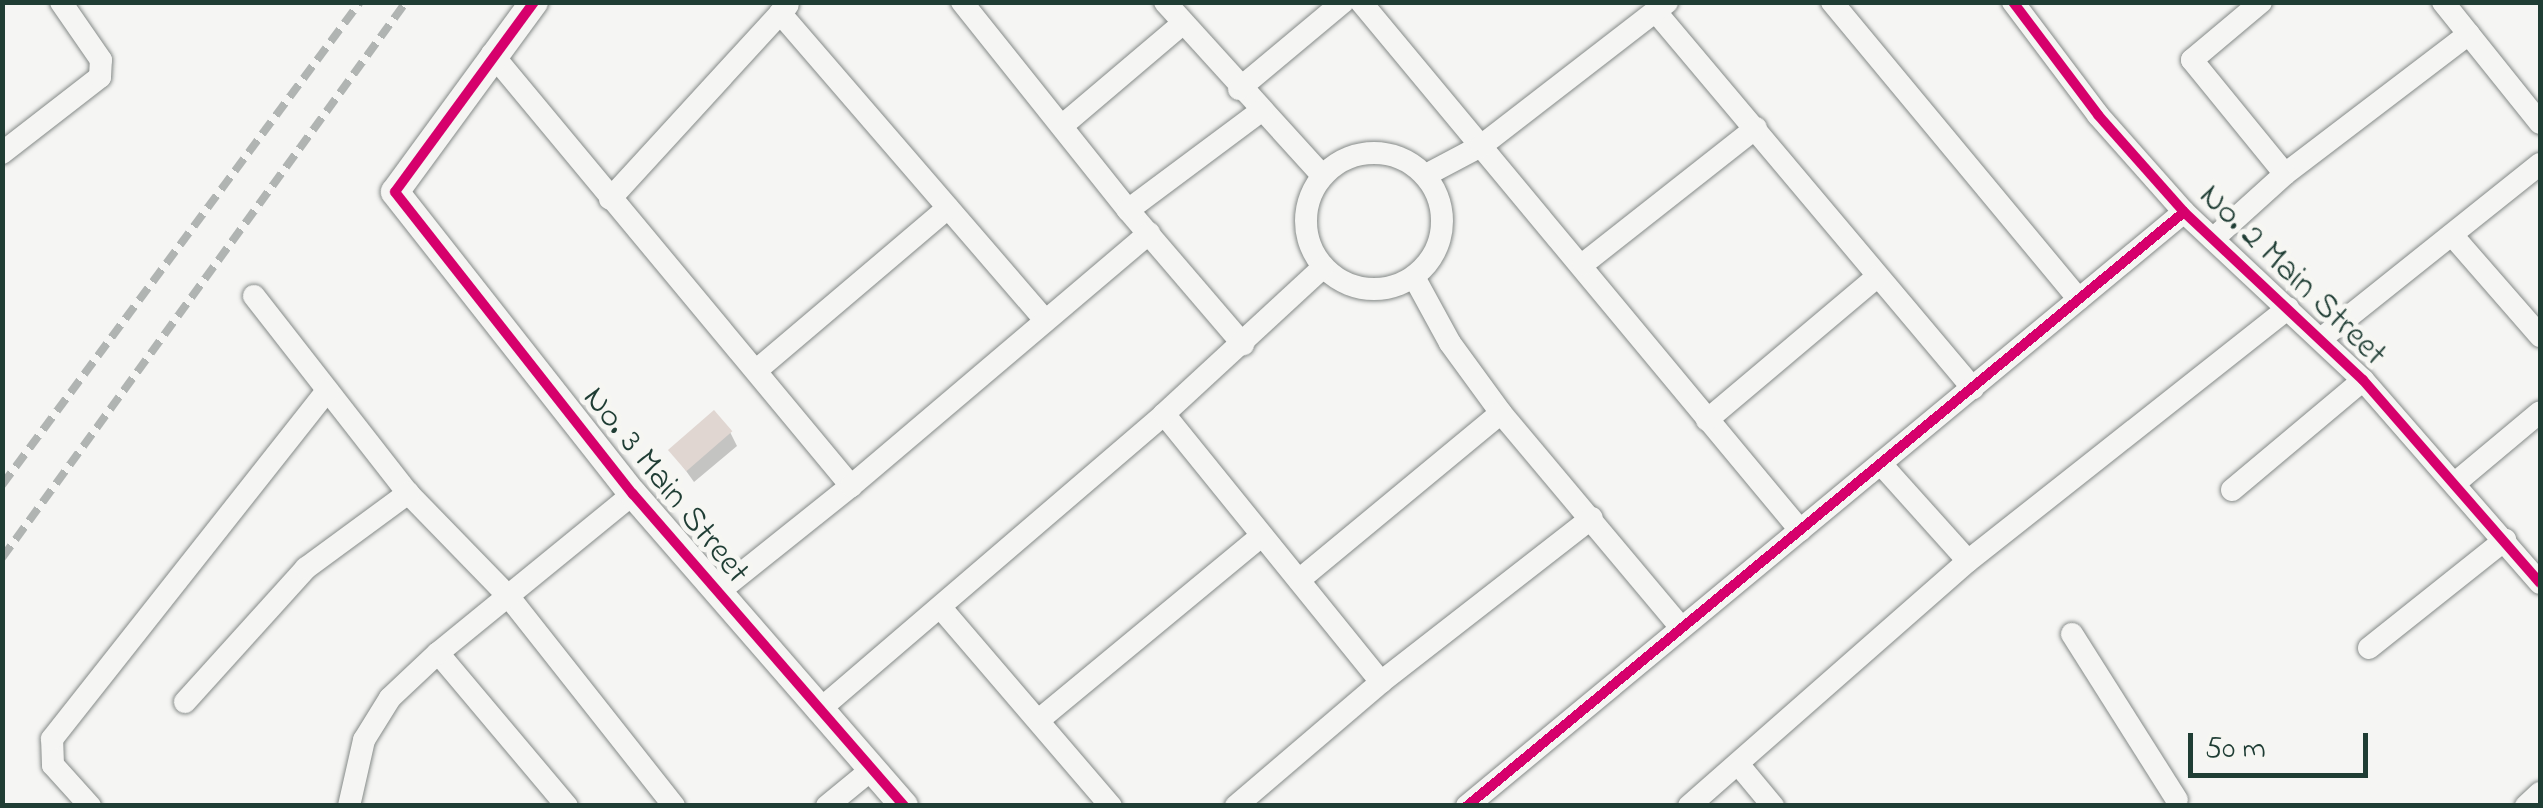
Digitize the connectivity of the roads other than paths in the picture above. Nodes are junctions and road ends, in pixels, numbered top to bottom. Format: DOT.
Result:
graph roads {
  1 [pos="61,2"];
  2 [pos="534,2"];
  3 [pos="962,2"];
  4 [pos="1164,2"];
  5 [pos="1343,2"];
  6 [pos="1361,2"];
  7 [pos="1832,2"];
  8 [pos="2014,2"];
  9 [pos="2444,2"];
  10 [pos="2260,3"];
  11 [pos="1662,7"];
  12 [pos="786,8"];
  13 [pos="1182,24"];
  14 [pos="2469,34"];
  15 [pos="492,54"];
  16 [pos="1239,89"];
  17 [pos="1261,111"];
  18 [pos="2540,123"];
  19 [pos="1064,125"];
  20 [pos="1756,128"];
  21 [pos="1481,146"];
  22 [pos="2,153"];
  23 [pos="2540,164"];
  24 [pos="2285,174"];
  25 [pos="1322,175"];
  26 [pos="1426,175"];
  27 [pos="610,199"];
  28 [pos="948,208"];
  29 [pos="1128,210"];
  30 [pos="2184,212"];
  31 [pos="1149,233"];
  32 [pos="2452,235"];
  33 [pos="2213,239"];
  34 [pos="1583,264"];
  35 [pos="1322,268"];
  36 [pos="1414,277"];
  37 [pos="1876,277"];
  38 [pos="254,296"];
  39 [pos="2079,299"];
  40 [pos="2288,308"];
  41 [pos="1043,318"];
  42 [pos="2540,336"];
  43 [pos="2322,338"];
  44 [pos="1243,344"];
  45 [pos="758,369"];
  46 [pos="2363,380"];
  47 [pos="1973,388"];
  48 [pos="327,391"];
  49 [pos="1501,412"];
  50 [pos="2540,412"];
  51 [pos="1164,414"];
  52 [pos="1707,420"];
  53 [pos="1881,464"];
  54 [pos="2454,484"];
  55 [pos="851,486"];
  56 [pos="2232,490"];
  57 [pos="408,493"];
  58 [pos="633,494"];
  59 [pos="1592,518"];
  60 [pos="1800,530"];
  61 [pos="1260,537"];
  62 [pos="2505,540"];
  63 [pos="1968,562"];
  64 [pos="1299,580"];
  65 [pos="2540,583"];
  66 [pos="717,592"];
  67 [pos="509,597"];
  68 [pos="941,608"];
  69 [pos="1679,625"];
  70 [pos="2072,634"];
  71 [pos="2369,648"];
  72 [pos="438,653"];
  73 [pos="1381,682"];
  74 [pos="185,702"];
  75 [pos="818,711"];
  76 [pos="1040,720"];
  77 [pos="1738,764"];
  78 [pos="872,770"];
  79 [pos="2540,793"];
  80 [pos="2176,804"];
  81 [pos="90,806"];
  82 [pos="349,806"];
  83 [pos="567,806"];
  84 [pos="674,806"];
  85 [pos="827,806"];
  86 [pos="904,806"];
  87 [pos="1110,806"];
  88 [pos="1236,806"];
  89 [pos="1467,806"];
  90 [pos="1688,806"];
  91 [pos="1773,806"];
  92 [pos="2526,806"];
  1 -- 22 [label="street"];
  2 -- 15 [label="street"];
  3 -- 19 [label="street"];
  4 -- 13 [label="street"];
  5 -- 16 [label="street"];
  6 -- 21 [label="street"];
  7 -- 39 [label="street"];
  8 -- 30 [label="street, No. 2 Main Street"];
  9 -- 14 [label="street"];
  10 -- 24 [label="street"];
  11 -- 20 [label="street"];
  11 -- 21 [label="street"];
  12 -- 27 [label="street"];
  12 -- 28 [label="street"];
  13 -- 16 [label="street"];
  13 -- 19 [label="street"];
  14 -- 18 [label="street"];
  14 -- 24 [label="street"];
  15 -- 27 [label="street"];
  15 -- 58 [label="street, No. 3 Main Street"];
  16 -- 17 [label="street"];
  17 -- 25 [label="street"];
  17 -- 29 [label="street"];
  19 -- 29 [label="street"];
  20 -- 34 [label="street"];
  20 -- 37 [label="street"];
  21 -- 26 [label="street"];
  21 -- 34 [label="street"];
  23 -- 32 [label="street"];
  24 -- 33 [label="street"];
  25 -- 26 [label="street"];
  25 -- 35 [label="street"];
  26 -- 36 [label="street"];
  27 -- 45 [label="street"];
  28 -- 41 [label="street"];
  28 -- 45 [label="street"];
  29 -- 31 [label="street"];
  30 -- 33 [label="street, No. 2 Main Street"];
  30 -- 39 [label="street"];
  31 -- 41 [label="street"];
  31 -- 44 [label="street"];
  32 -- 42 [label="street"];
  32 -- 43 [label="street"];
  33 -- 40 [label="street, No. 2 Main Street"];
  34 -- 52 [label="street"];
  35 -- 36 [label="street"];
  35 -- 44 [label="street"];
  36 -- 49 [label="street"];
  37 -- 47 [label="street"];
  37 -- 52 [label="street"];
  38 -- 48 [label="street"];
  39 -- 47 [label="street"];
  40 -- 43 [label="street, No. 2 Main Street"];
  40 -- 63 [label="street"];
  41 -- 55 [label="street"];
  43 -- 46 [label="street, No. 2 Main Street"];
  44 -- 51 [label="street"];
  45 -- 55 [label="street"];
  46 -- 54 [label="street, No. 2 Main Street"];
  46 -- 56 [label="street"];
  47 -- 53 [label="street"];
  48 -- 57 [label="street"];
  48 -- 81 [label="street"];
  49 -- 59 [label="street"];
  49 -- 64 [label="street"];
  50 -- 54 [label="street"];
  51 -- 61 [label="street"];
  51 -- 68 [label="street"];
  52 -- 60 [label="street"];
  53 -- 60 [label="street"];
  53 -- 63 [label="street"];
  54 -- 62 [label="street, No. 2 Main Street"];
  55 -- 66 [label="street"];
  57 -- 67 [label="street"];
  57 -- 74 [label="street"];
  58 -- 66 [label="street, No. 3 Main Street"];
  58 -- 67 [label="street"];
  59 -- 69 [label="street"];
  59 -- 73 [label="street"];
  60 -- 69 [label="street"];
  61 -- 64 [label="street"];
  61 -- 76 [label="street"];
  62 -- 65 [label="street, No. 2 Main Street"];
  62 -- 71 [label="street"];
  63 -- 77 [label="street"];
  64 -- 73 [label="street"];
  66 -- 75 [label="street, No. 3 Main Street"];
  67 -- 72 [label="street"];
  67 -- 84 [label="street"];
  68 -- 75 [label="street"];
  68 -- 76 [label="street"];
  69 -- 89 [label="street"];
  70 -- 80 [label="street"];
  72 -- 82 [label="street"];
  72 -- 83 [label="street"];
  73 -- 88 [label="street"];
  75 -- 78 [label="street, No. 3 Main Street"];
  76 -- 87 [label="street"];
  77 -- 90 [label="street"];
  77 -- 91 [label="street"];
  78 -- 85 [label="street"];
  78 -- 86 [label="street, No. 3 Main Street"];
  79 -- 92 [label="street"];
}
